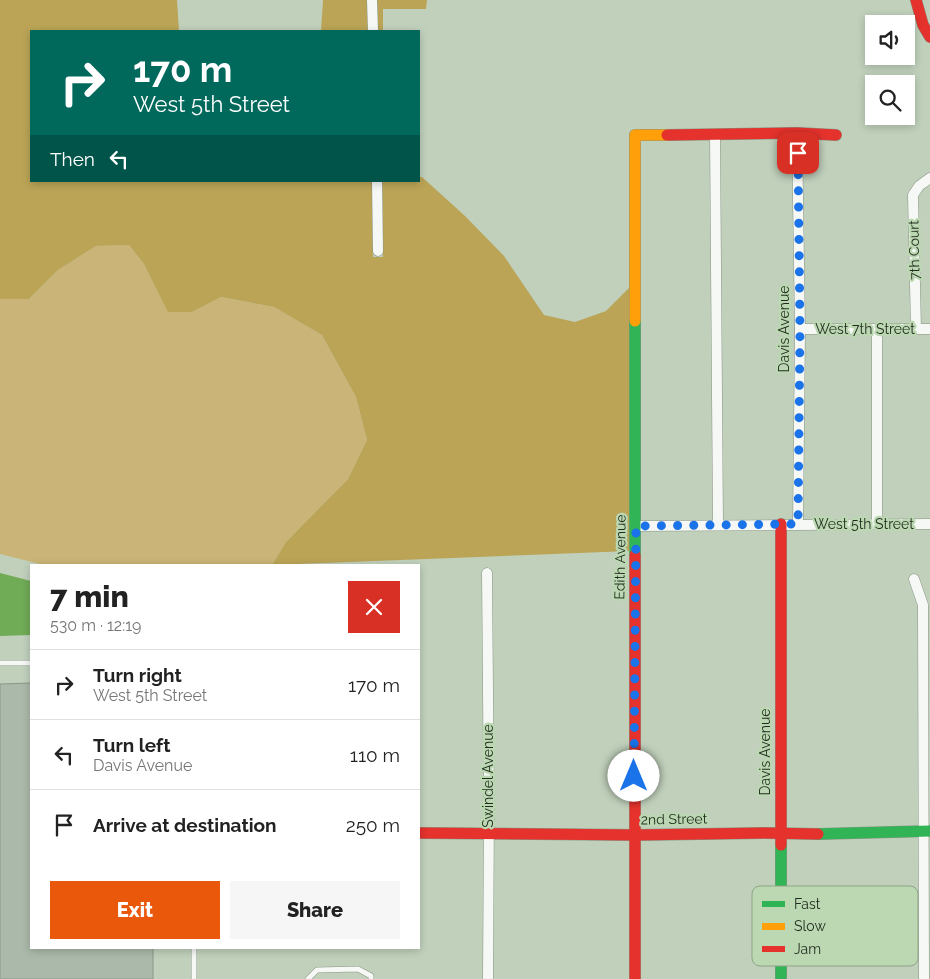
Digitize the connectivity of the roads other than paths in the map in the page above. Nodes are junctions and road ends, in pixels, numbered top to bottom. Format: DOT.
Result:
graph roads {
  1 [pos="372,0"];
  2 [pos="916,0"];
  3 [pos="373,30"];
  4 [pos="930,37"];
  5 [pos="797,133"];
  6 [pos="715,135"];
  7 [pos="836,135"];
  8 [pos="930,178"];
  9 [pos="377,182"];
  10 [pos="378,252"];
  11 [pos="877,329"];
  12 [pos="916,329"];
  13 [pos="930,329"];
  14 [pos="800,330"];
  15 [pos="781,524"];
  16 [pos="798,524"];
  17 [pos="877,524"];
  18 [pos="930,524"];
  19 [pos="718,525"];
  20 [pos="636,526"];
  21 [pos="487,573"];
  22 [pos="914,579"];
  23 [pos="0,663"];
  24 [pos="30,663"];
  25 [pos="927,832"];
  26 [pos="420,833"];
  27 [pos="489,833"];
  28 [pos="636,835"];
  29 [pos="780,835"];
  30 [pos="780,886"];
  31 [pos="194,949"];
  32 [pos="781,966"];
  33 [pos="194,979"];
  34 [pos="308,979"];
  35 [pos="371,979"];
  36 [pos="488,979"];
  37 [pos="635,979"];
  38 [pos="781,979"];
  39 [pos="924,979"];
  1 -- 3 [label="street"];
  2 -- 4 [label="street"];
  5 -- 6 [label="street"];
  5 -- 7 [label="street"];
  5 -- 14 [label="street, Davis Avenue"];
  6 -- 19 [label="street"];
  6 -- 20 [label="street, Edith Avenue"];
  8 -- 12 [label="street, 7th Court"];
  9 -- 10 [label="street"];
  11 -- 12 [label="street, West 7th Street"];
  11 -- 14 [label="street, West 7th Street"];
  11 -- 17 [label="street"];
  12 -- 13 [label="street, West 7th Street"];
  14 -- 16 [label="street, Davis Avenue"];
  15 -- 16 [label="street, West 5th Street"];
  15 -- 19 [label="street"];
  15 -- 29 [label="street, Davis Avenue"];
  16 -- 17 [label="street, West 5th Street"];
  17 -- 18 [label="street, West 5th Street"];
  19 -- 20 [label="street"];
  20 -- 28 [label="street, Edith Avenue"];
  21 -- 27 [label="street, Swindel Avenue"];
  22 -- 25 [label="street"];
  23 -- 24 [label="lane"];
  25 -- 29 [label="street, 2nd Street"];
  25 -- 39 [label="street"];
  26 -- 27 [label="street, 2nd Street"];
  27 -- 28 [label="street, 2nd Street"];
  27 -- 36 [label="street, Swindel Avenue"];
  28 -- 29 [label="street, 2nd Street"];
  28 -- 37 [label="street, Edith Avenue"];
  29 -- 30 [label="street, Davis Avenue"];
  31 -- 33 [label="lane"];
  32 -- 38 [label="street, Davis Avenue"];
  34 -- 35 [label="lane"];
}
